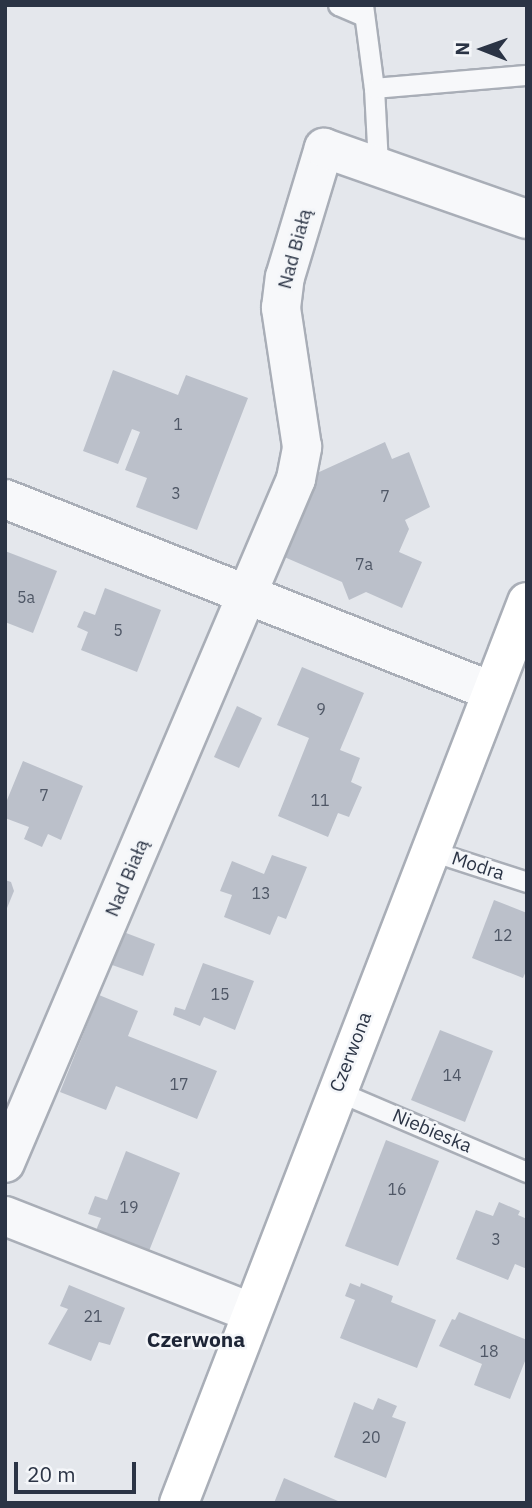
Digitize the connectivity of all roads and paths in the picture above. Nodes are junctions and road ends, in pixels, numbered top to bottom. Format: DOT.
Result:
graph roads {
  1 [pos="338,5"];
  2 [pos="364,11"];
  3 [pos="527,75"];
  4 [pos="374,88"];
  5 [pos="378,165"];
  6 [pos="527,219"];
  7 [pos="5,499"];
  8 [pos="249,593"];
  9 [pos="527,602"];
  10 [pos="491,691"];
  11 [pos="428,850"];
  12 [pos="527,882"];
  13 [pos="337,1091"];
  14 [pos="5,1163"];
  15 [pos="527,1172"];
  16 [pos="5,1216"];
  17 [pos="252,1313"];
  18 [pos="178,1503"];
  1 -- 2 [label="lane"];
  2 -- 4 [label="lane"];
  3 -- 4 [label="lane"];
  4 -- 5 [label="lane"];
  5 -- 6 [label="street"];
  5 -- 8 [label="street, Nad Białą"];
  7 -- 8 [label="street"];
  8 -- 10 [label="street"];
  8 -- 14 [label="street, Nad Białą"];
  9 -- 10 [label="main road, Czerwona"];
  10 -- 11 [label="main road, Czerwona"];
  11 -- 12 [label="lane, Modra"];
  11 -- 13 [label="main road, Czerwona"];
  13 -- 15 [label="lane, Niebieska"];
  13 -- 17 [label="main road, Czerwona"];
  16 -- 17 [label="street"];
  17 -- 18 [label="main road, Czerwona"];
}
